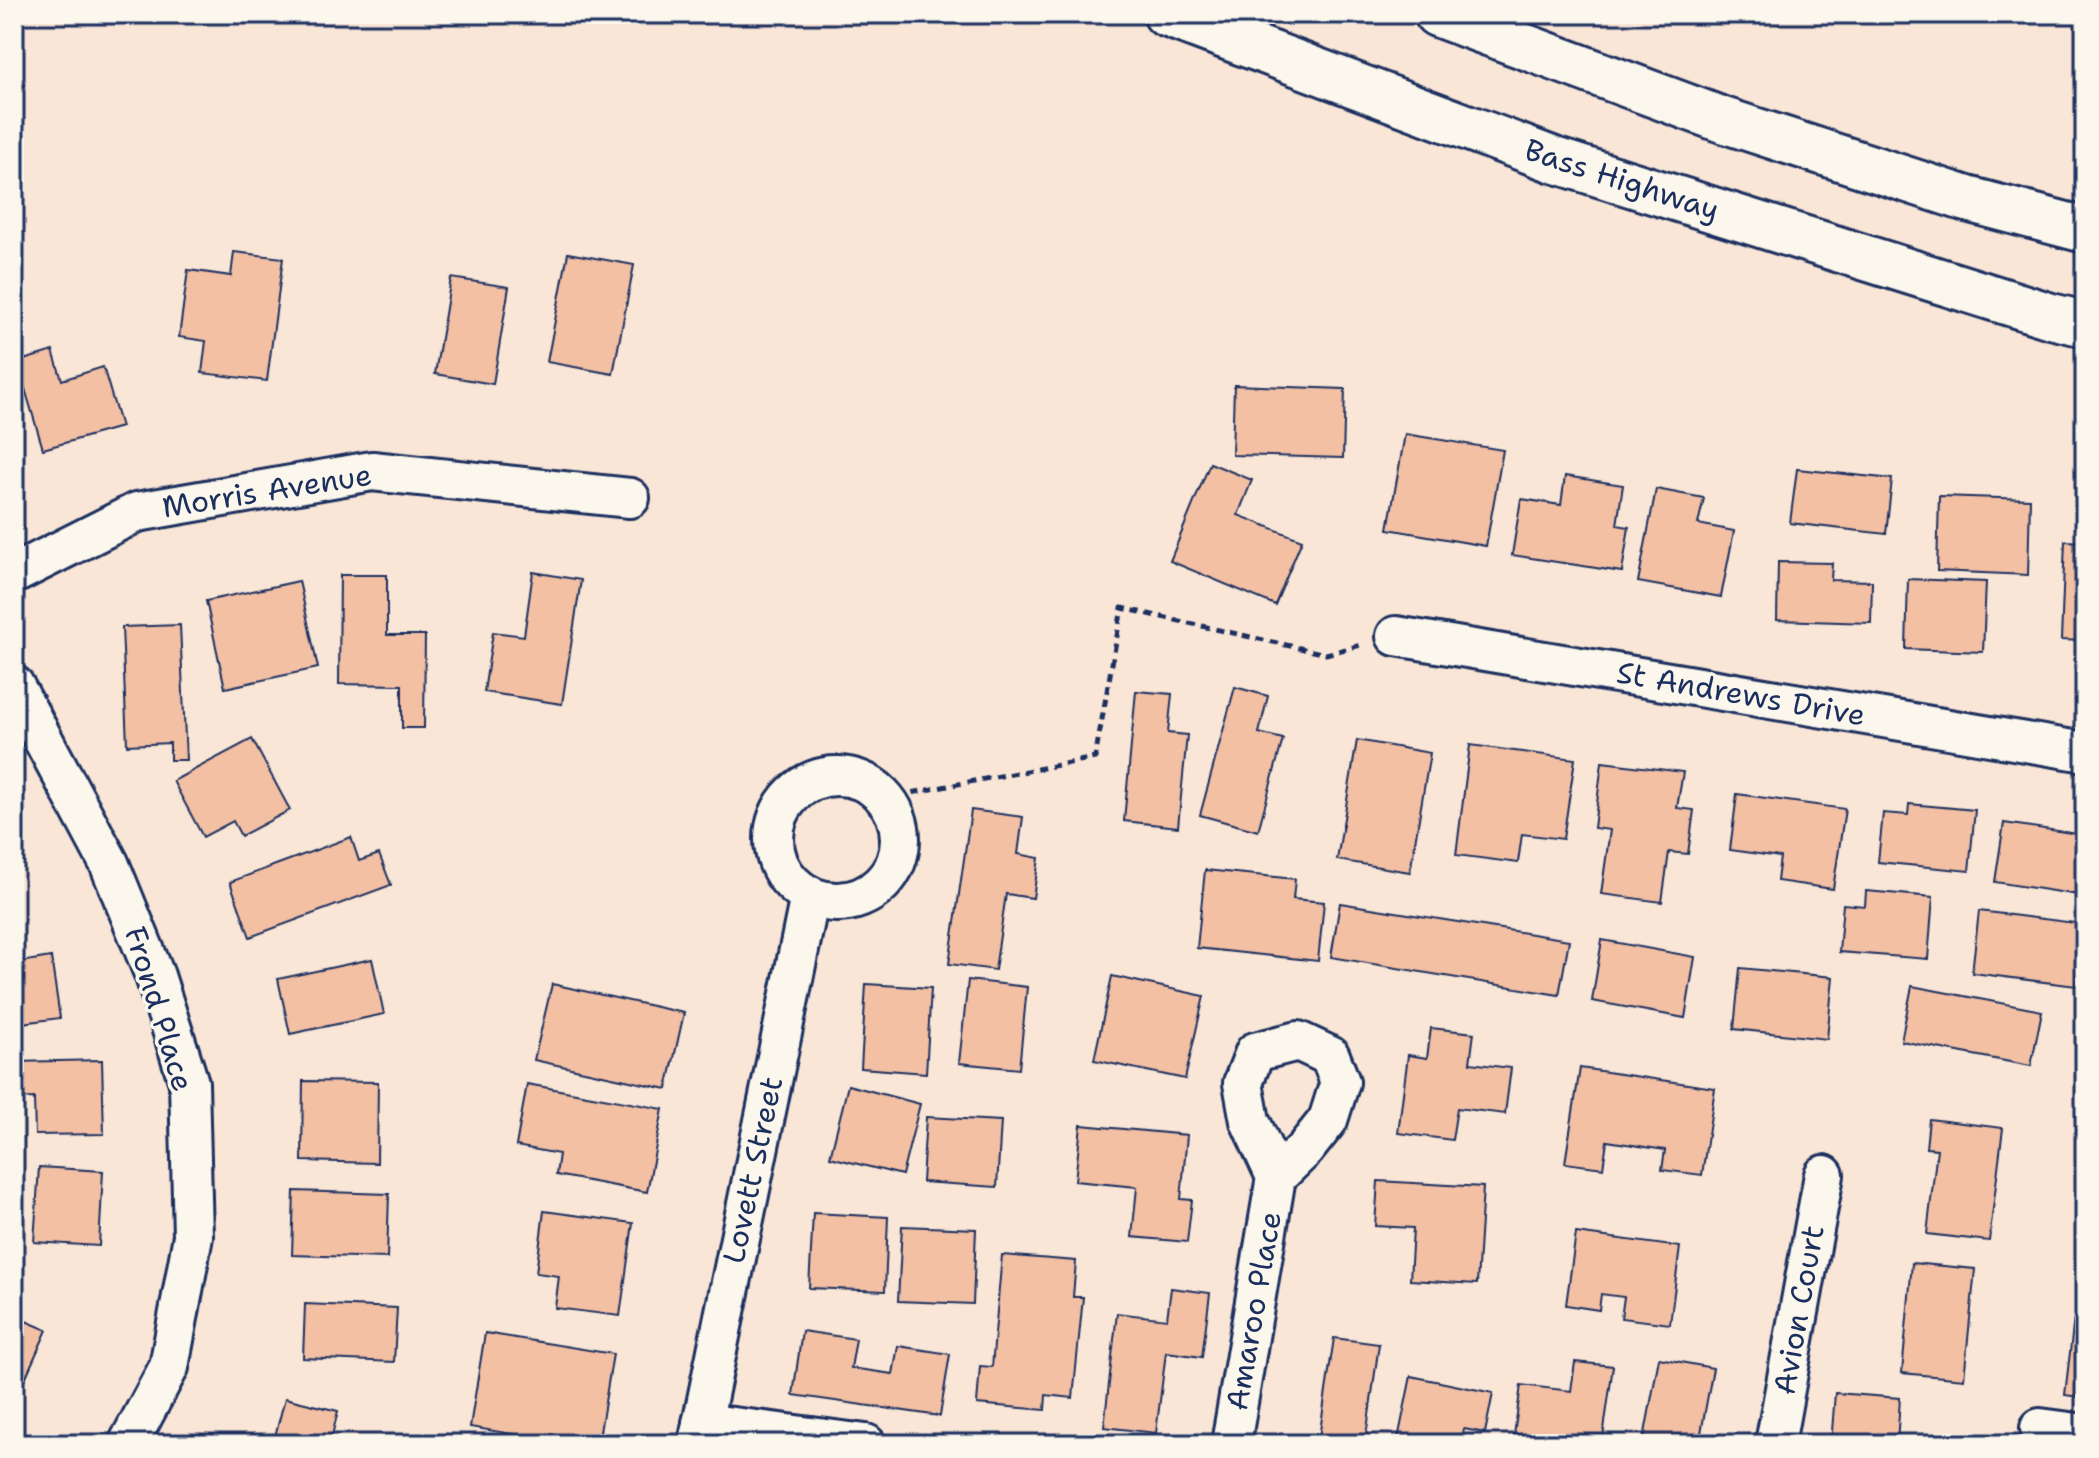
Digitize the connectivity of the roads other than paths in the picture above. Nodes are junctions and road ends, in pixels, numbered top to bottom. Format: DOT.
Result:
graph roads {
  1 [pos="1166,14"];
  2 [pos="1437,14"];
  3 [pos="2085,230"];
  4 [pos="2085,324"];
  5 [pos="630,498"];
  6 [pos="14,574"];
  7 [pos="1396,636"];
  8 [pos="14,685"];
  9 [pos="2085,752"];
  10 [pos="810,896"];
  11 [pos="1824,1175"];
  12 [pos="1276,1177"];
  13 [pos="2040,1428"];
  14 [pos="700,1434"];
  15 [pos="2085,1434"];
  16 [pos="128,1444"];
  17 [pos="866,1444"];
  18 [pos="1231,1444"];
  19 [pos="1775,1444"];
  1 -- 4 [label="highway, Bass Highway"];
  2 -- 3 [label="highway"];
  5 -- 6 [label="street, Morris Avenue"];
  7 -- 9 [label="street, St Andrews Drive"];
  8 -- 16 [label="street, Frond Place"];
  10 -- 10 [label="street"];
  10 -- 14 [label="street, Lovett Street"];
  11 -- 19 [label="street, Avion Court"];
  12 -- 18 [label="street, Amaroo Place"];
  13 -- 15 [label="street"];
  14 -- 17 [label="street"];
}
